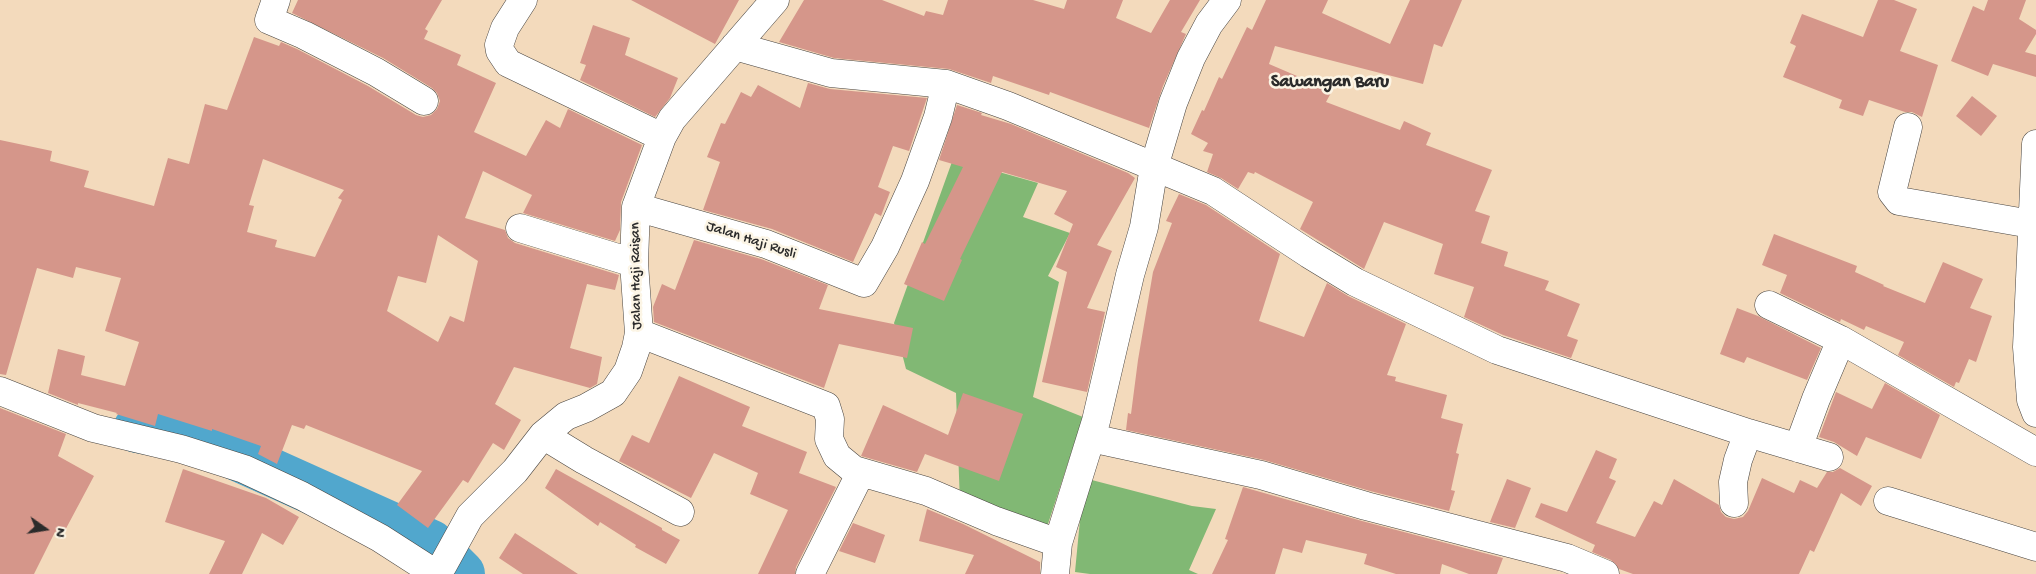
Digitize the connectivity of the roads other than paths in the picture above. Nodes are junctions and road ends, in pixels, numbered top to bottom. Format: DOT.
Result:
graph roads {
  1 [pos="276,0"];
  2 [pos="523,0"];
  3 [pos="775,0"];
  4 [pos="1226,0"];
  5 [pos="735,46"];
  6 [pos="946,84"];
  7 [pos="424,101"];
  8 [pos="1908,127"];
  9 [pos="662,137"];
  10 [pos="2036,145"];
  11 [pos="1154,167"];
  12 [pos="636,207"];
  13 [pos="2031,224"];
  14 [pos="520,228"];
  15 [pos="634,263"];
  16 [pos="1769,305"];
  17 [pos="639,333"];
  18 [pos="1842,340"];
  19 [pos="0,391"];
  20 [pos="2036,413"];
  21 [pos="1748,433"];
  22 [pos="543,435"];
  23 [pos="1090,438"];
  24 [pos="1798,448"];
  25 [pos="2036,452"];
  26 [pos="1829,457"];
  27 [pos="862,472"];
  28 [pos="1888,501"];
  29 [pos="1734,503"];
  30 [pos="680,512"];
  31 [pos="1058,543"];
  32 [pos="2036,547"];
  33 [pos="438,571"];
  34 [pos="810,574"];
  35 [pos="1055,574"];
  36 [pos="1605,574"];
  1 -- 7 [label="street"];
  2 -- 9 [label="street"];
  3 -- 5 [label="street, Jalan Haji Raisan"];
  4 -- 11 [label="street"];
  5 -- 6 [label="street"];
  5 -- 9 [label="street, Jalan Haji Raisan"];
  6 -- 11 [label="street"];
  6 -- 12 [label="street, Jalan Haji Rusli"];
  8 -- 13 [label="street"];
  9 -- 12 [label="street, Jalan Haji Raisan"];
  10 -- 13 [label="street"];
  11 -- 21 [label="street"];
  11 -- 23 [label="street"];
  12 -- 15 [label="street, Jalan Haji Raisan"];
  13 -- 20 [label="street"];
  14 -- 15 [label="street"];
  15 -- 17 [label="street, Jalan Haji Raisan"];
  16 -- 18 [label="street"];
  17 -- 22 [label="street, Jalan Haji Raisan"];
  17 -- 27 [label="street"];
  18 -- 24 [label="street"];
  18 -- 25 [label="street"];
  19 -- 33 [label="street"];
  21 -- 24 [label="street"];
  21 -- 29 [label="street"];
  22 -- 30 [label="street"];
  22 -- 33 [label="street, Jalan Haji Raisan"];
  23 -- 31 [label="street"];
  23 -- 36 [label="street"];
  24 -- 26 [label="street"];
  27 -- 31 [label="street"];
  27 -- 34 [label="street"];
  28 -- 32 [label="street"];
  31 -- 35 [label="street"];
}
